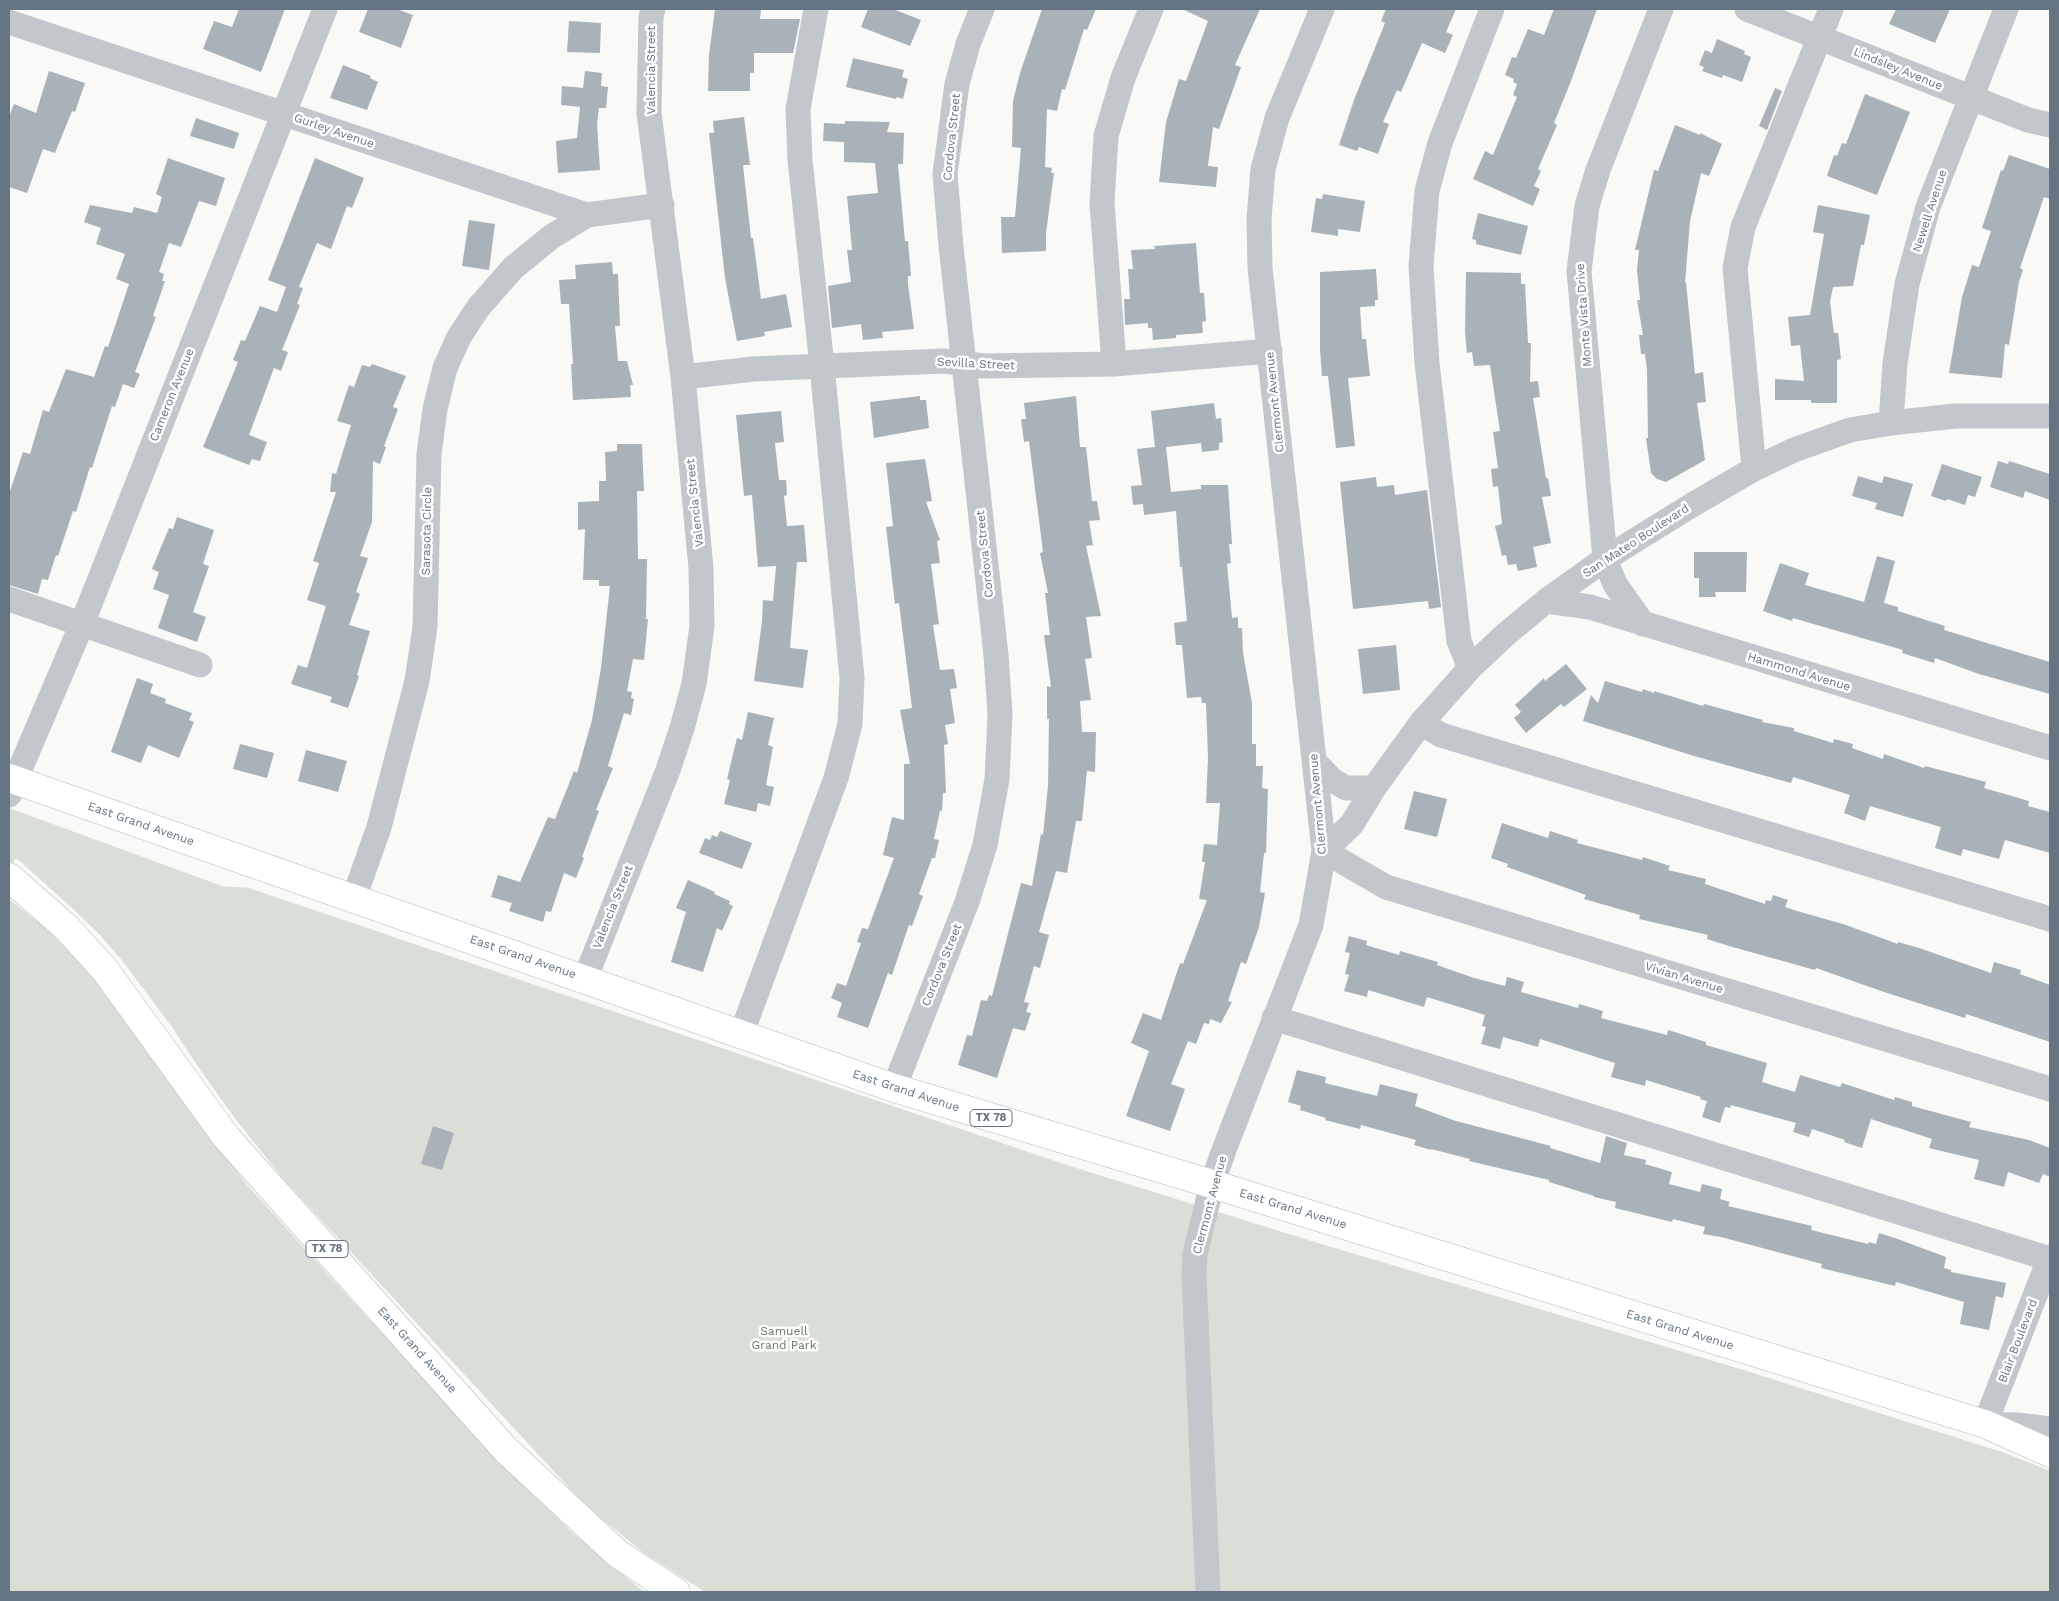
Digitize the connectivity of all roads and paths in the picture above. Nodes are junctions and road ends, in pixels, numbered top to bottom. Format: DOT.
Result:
graph roads {
  1 [pos="326,9"];
  2 [pos="653,9"];
  3 [pos="816,9"];
  4 [pos="982,9"];
  5 [pos="1151,9"];
  6 [pos="1322,9"];
  7 [pos="1492,9"];
  8 [pos="1661,9"];
  9 [pos="1746,9"];
  10 [pos="1831,9"];
  11 [pos="2006,9"];
  12 [pos="9,22"];
  13 [pos="1819,38"];
  14 [pos="1970,97"];
  15 [pos="283,114"];
  16 [pos="2050,126"];
  17 [pos="662,205"];
  18 [pos="587,215"];
  19 [pos="1270,351"];
  20 [pos="964,364"];
  21 [pos="1114,364"];
  22 [pos="822,366"];
  23 [pos="683,377"];
  24 [pos="2050,416"];
  25 [pos="1892,423"];
  26 [pos="1754,469"];
  27 [pos="1605,559"];
  28 [pos="9,599"];
  29 [pos="1546,601"];
  30 [pos="82,624"];
  31 [pos="1643,624"];
  32 [pos="200,665"];
  33 [pos="1470,668"];
  34 [pos="1422,723"];
  35 [pos="2050,748"];
  36 [pos="1315,762"];
  37 [pos="11,784"];
  38 [pos="1374,788"];
  39 [pos="1324,851"];
  40 [pos="9,877"];
  41 [pos="354,898"];
  42 [pos="2050,920"];
  43 [pos="585,979"];
  44 [pos="1274,1018"];
  45 [pos="741,1035"];
  46 [pos="894,1088"];
  47 [pos="2050,1089"];
  48 [pos="1212,1184"];
  49 [pos="2050,1259"];
  50 [pos="1985,1424"];
  51 [pos="2050,1429"];
  52 [pos="2050,1453"];
  53 [pos="676,1592"];
  54 [pos="1208,1592"];
  1 -- 15 [label="street, Cameron Avenue"];
  2 -- 17 [label="street, Valencia Street"];
  3 -- 22 [label="street"];
  4 -- 20 [label="street, Cordova Street"];
  5 -- 21 [label="street"];
  6 -- 19 [label="street, Clermont Avenue"];
  7 -- 33 [label="street"];
  8 -- 27 [label="street, Monte Vista Drive"];
  9 -- 13 [label="street, Lindsley Avenue"];
  10 -- 13 [label="street"];
  11 -- 14 [label="street, Newell Avenue"];
  12 -- 15 [label="street, Gurley Avenue"];
  13 -- 14 [label="street, Lindsley Avenue"];
  13 -- 26 [label="street"];
  14 -- 16 [label="street, Lindsley Avenue"];
  14 -- 25 [label="street, Newell Avenue"];
  15 -- 18 [label="street, Gurley Avenue"];
  15 -- 30 [label="street, Cameron Avenue"];
  17 -- 18 [label="street, Gurley Avenue"];
  17 -- 23 [label="street, Valencia Street"];
  18 -- 41 [label="street, Sarasota Circle"];
  19 -- 21 [label="street, Sevilla Street"];
  19 -- 36 [label="street, Clermont Avenue"];
  20 -- 21 [label="street, Sevilla Street"];
  20 -- 22 [label="street, Sevilla Street"];
  20 -- 46 [label="street, Cordova Street"];
  22 -- 23 [label="street, Sevilla Street"];
  22 -- 45 [label="street"];
  23 -- 43 [label="street, Valencia Street"];
  24 -- 25 [label="street, San Mateo Boulevard"];
  25 -- 26 [label="street, San Mateo Boulevard"];
  26 -- 27 [label="street, San Mateo Boulevard"];
  27 -- 29 [label="street, San Mateo Boulevard"];
  27 -- 31 [label="street, Monte Vista Drive"];
  28 -- 30 [label="street"];
  29 -- 31 [label="street, Hammond Avenue"];
  29 -- 33 [label="street, San Mateo Boulevard"];
  30 -- 32 [label="street"];
  30 -- 37 [label="street, Cameron Avenue"];
  31 -- 35 [label="street, Hammond Avenue"];
  33 -- 34 [label="street, San Mateo Boulevard"];
  34 -- 38 [label="street, San Mateo Boulevard"];
  34 -- 42 [label="street"];
  36 -- 38 [label="street"];
  36 -- 39 [label="street, Clermont Avenue"];
  37 -- 41 [label="main road, East Grand Avenue / TX 78"];
  38 -- 39 [label="street, San Mateo Boulevard"];
  39 -- 44 [label="street, Clermont Avenue"];
  39 -- 47 [label="street, Vivian Avenue"];
  40 -- 53 [label="main road, East Grand Avenue / TX 78"];
  41 -- 43 [label="main road, East Grand Avenue / TX 78"];
  43 -- 45 [label="main road, East Grand Avenue / TX 78"];
  44 -- 48 [label="street, Clermont Avenue"];
  44 -- 49 [label="street"];
  45 -- 46 [label="main road, East Grand Avenue / TX 78"];
  46 -- 48 [label="main road, East Grand Avenue / TX 78"];
  48 -- 50 [label="main road, East Grand Avenue / TX 78"];
  48 -- 54 [label="street, Clermont Avenue"];
  49 -- 50 [label="street, Blair Boulevard"];
  50 -- 51 [label="street, East Grand Avenue"];
  50 -- 52 [label="main road, East Grand Avenue / TX 78"];
}
